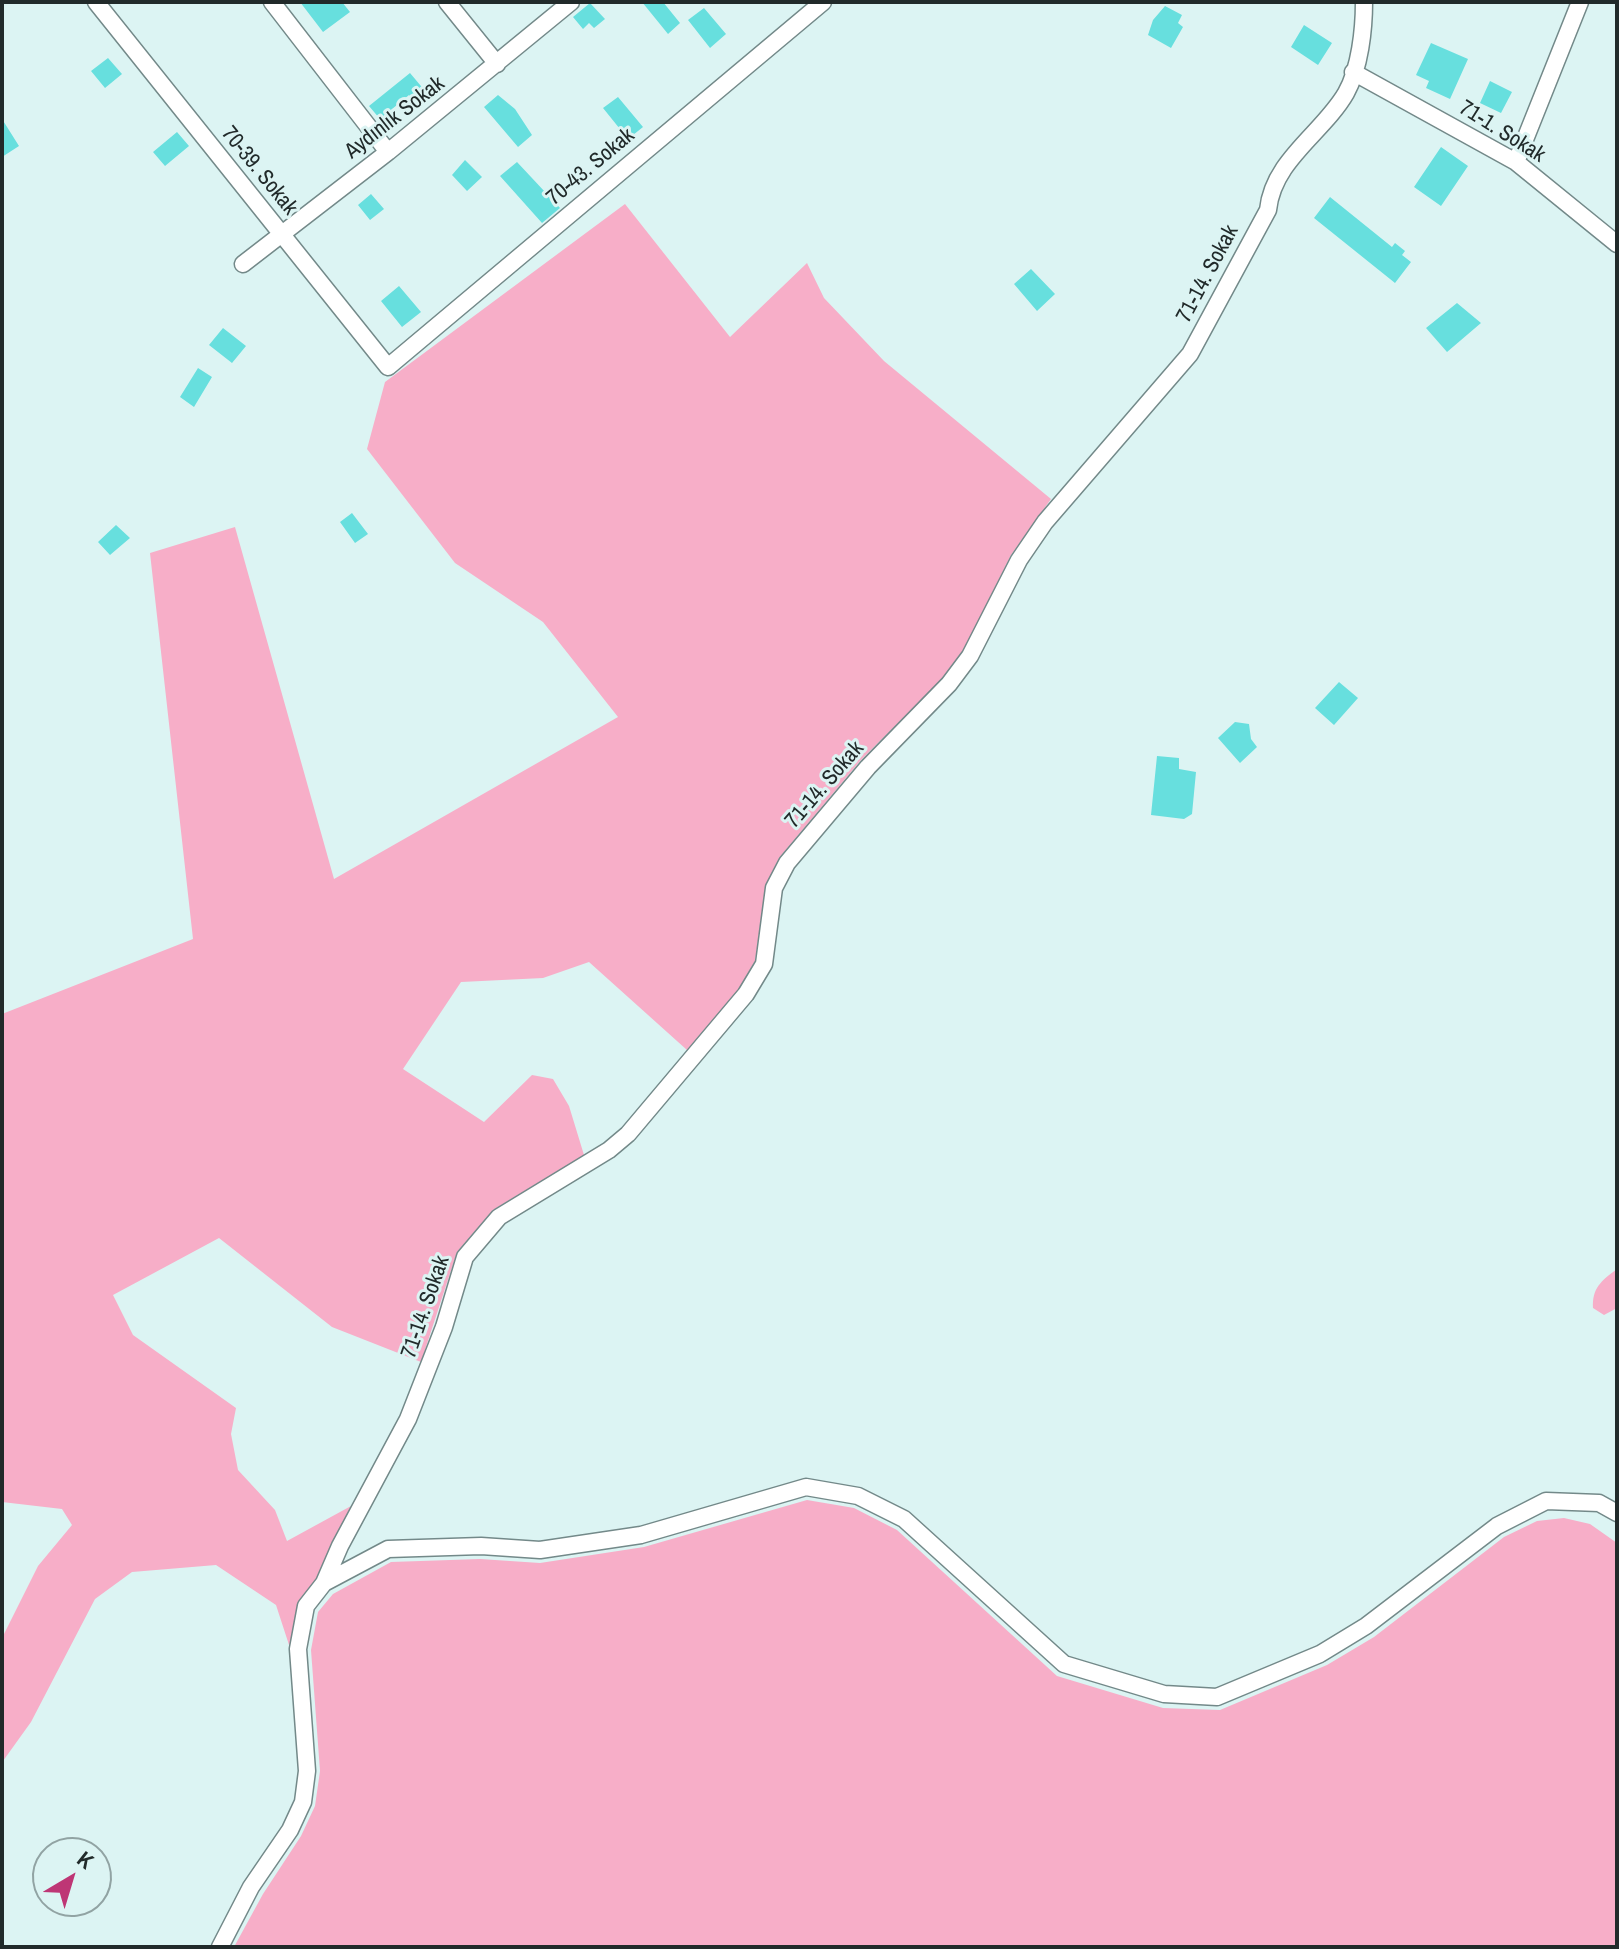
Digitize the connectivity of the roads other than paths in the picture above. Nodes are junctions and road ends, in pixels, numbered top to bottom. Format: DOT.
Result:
graph roads {
  1 [pos="272,2"];
  2 [pos="447,2"];
  3 [pos="571,2"];
  4 [pos="823,2"];
  5 [pos="1364,2"];
  6 [pos="1580,2"];
  7 [pos="97,3"];
  8 [pos="497,64"];
  9 [pos="1353,72"];
  10 [pos="388,152"];
  11 [pos="1516,162"];
  12 [pos="282,234"];
  13 [pos="1617,244"];
  14 [pos="243,264"];
  15 [pos="388,367"];
  16 [pos="1617,1513"];
  17 [pos="324,1583"];
  18 [pos="220,1947"];
  1 -- 10 [label="street"];
  2 -- 8 [label="street"];
  3 -- 8 [label="street, Aydınlık Sokak"];
  4 -- 15 [label="street, 70-43. Sokak"];
  5 -- 9 [label="street, 71-14. Sokak"];
  6 -- 11 [label="street"];
  7 -- 12 [label="street, 70-39. Sokak"];
  8 -- 10 [label="street, Aydınlık Sokak"];
  9 -- 11 [label="street, 71-1. Sokak"];
  9 -- 17 [label="street, 71-14. Sokak"];
  10 -- 12 [label="street, Aydınlık Sokak"];
  11 -- 13 [label="street, 71-1. Sokak"];
  12 -- 14 [label="street, Aydınlık Sokak"];
  12 -- 15 [label="street, 70-39. Sokak"];
  16 -- 17 [label="street"];
  17 -- 18 [label="street, 71-14. Sokak"];
}
